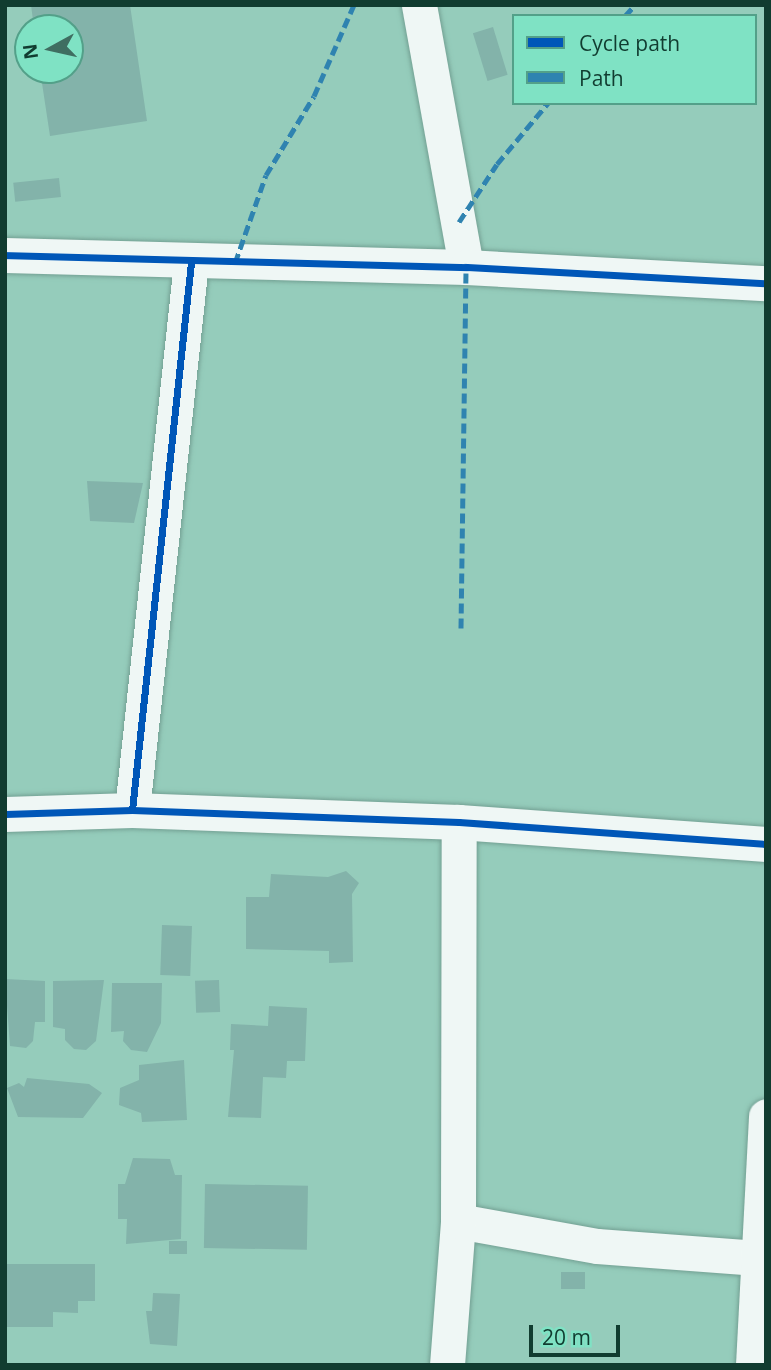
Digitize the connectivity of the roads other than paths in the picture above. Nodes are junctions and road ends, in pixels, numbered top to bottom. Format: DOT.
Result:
graph roads {
  1 [pos="419,5"];
  2 [pos="5,255"];
  3 [pos="191,262"];
  4 [pos="466,267"];
  5 [pos="766,283"];
  6 [pos="132,810"];
  7 [pos="5,814"];
  8 [pos="458,822"];
  9 [pos="766,844"];
  10 [pos="766,1116"];
  11 [pos="458,1221"];
  12 [pos="758,1258"];
  13 [pos="447,1365"];
  14 [pos="753,1365"];
  1 -- 4 [label="street"];
  2 -- 3 [label="street"];
  3 -- 4 [label="street"];
  3 -- 6 [label="street"];
  4 -- 5 [label="street"];
  6 -- 7 [label="street"];
  6 -- 8 [label="street"];
  8 -- 9 [label="street"];
  8 -- 11 [label="street"];
  10 -- 12 [label="street"];
  11 -- 12 [label="street"];
  11 -- 13 [label="street"];
  12 -- 14 [label="street"];
}
